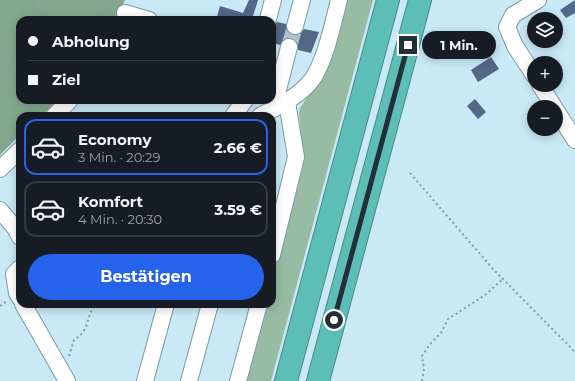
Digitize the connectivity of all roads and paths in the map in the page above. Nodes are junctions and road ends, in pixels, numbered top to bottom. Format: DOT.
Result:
graph roads {
  1 [pos="32,0"];
  2 [pos="113,0"];
  3 [pos="273,0"];
  4 [pos="302,0"];
  5 [pos="339,0"];
  6 [pos="388,0"];
  7 [pos="420,0"];
  8 [pos="538,0"];
  9 [pos="127,11"];
  10 [pos="44,16"];
  11 [pos="103,16"];
  12 [pos="139,16"];
  13 [pos="269,16"];
  14 [pos="295,26"];
  15 [pos="289,47"];
  16 [pos="16,60"];
  17 [pos="527,64"];
  18 [pos="0,73"];
  19 [pos="276,97"];
  20 [pos="66,104"];
  21 [pos="273,109"];
  22 [pos="58,112"];
  23 [pos="276,115"];
  24 [pos="563,121"];
  25 [pos="575,140"];
  26 [pos="16,154"];
  27 [pos="0,169"];
  28 [pos="410,173"];
  29 [pos="0,210"];
  30 [pos="16,230"];
  31 [pos="276,239"];
  32 [pos="16,272"];
  33 [pos="503,279"];
  34 [pos="16,287"];
  35 [pos="25,308"];
  36 [pos="92,308"];
  37 [pos="165,308"];
  38 [pos="209,308"];
  39 [pos="258,308"];
  40 [pos="575,352"];
  41 [pos="64,376"];
  42 [pos="145,381"];
  43 [pos="189,381"];
  44 [pos="238,381"];
  45 [pos="286,381"];
  46 [pos="318,381"];
  47 [pos="422,381"];
  1 -- 10 [label="path"];
  2 -- 11 [label="path"];
  3 -- 13 [label="street"];
  4 -- 14 [label="street"];
  5 -- 21 [label="street"];
  6 -- 45 [label="highway"];
  7 -- 46 [label="highway"];
  8 -- 17 [label="street"];
  9 -- 12 [label="street"];
  15 -- 19 [label="street"];
  16 -- 18 [label="path"];
  20 -- 22 [label="street"];
  23 -- 31 [label="street"];
  24 -- 25 [label="street"];
  26 -- 27 [label="street"];
  28 -- 33 [label="path"];
  29 -- 30 [label="street"];
  32 -- 34 [label="street"];
  33 -- 40 [label="path"];
  33 -- 47 [label="path"];
  35 -- 41 [label="street"];
  36 -- 41 [label="path"];
  37 -- 42 [label="street"];
  38 -- 43 [label="street"];
  39 -- 44 [label="street"];
}
